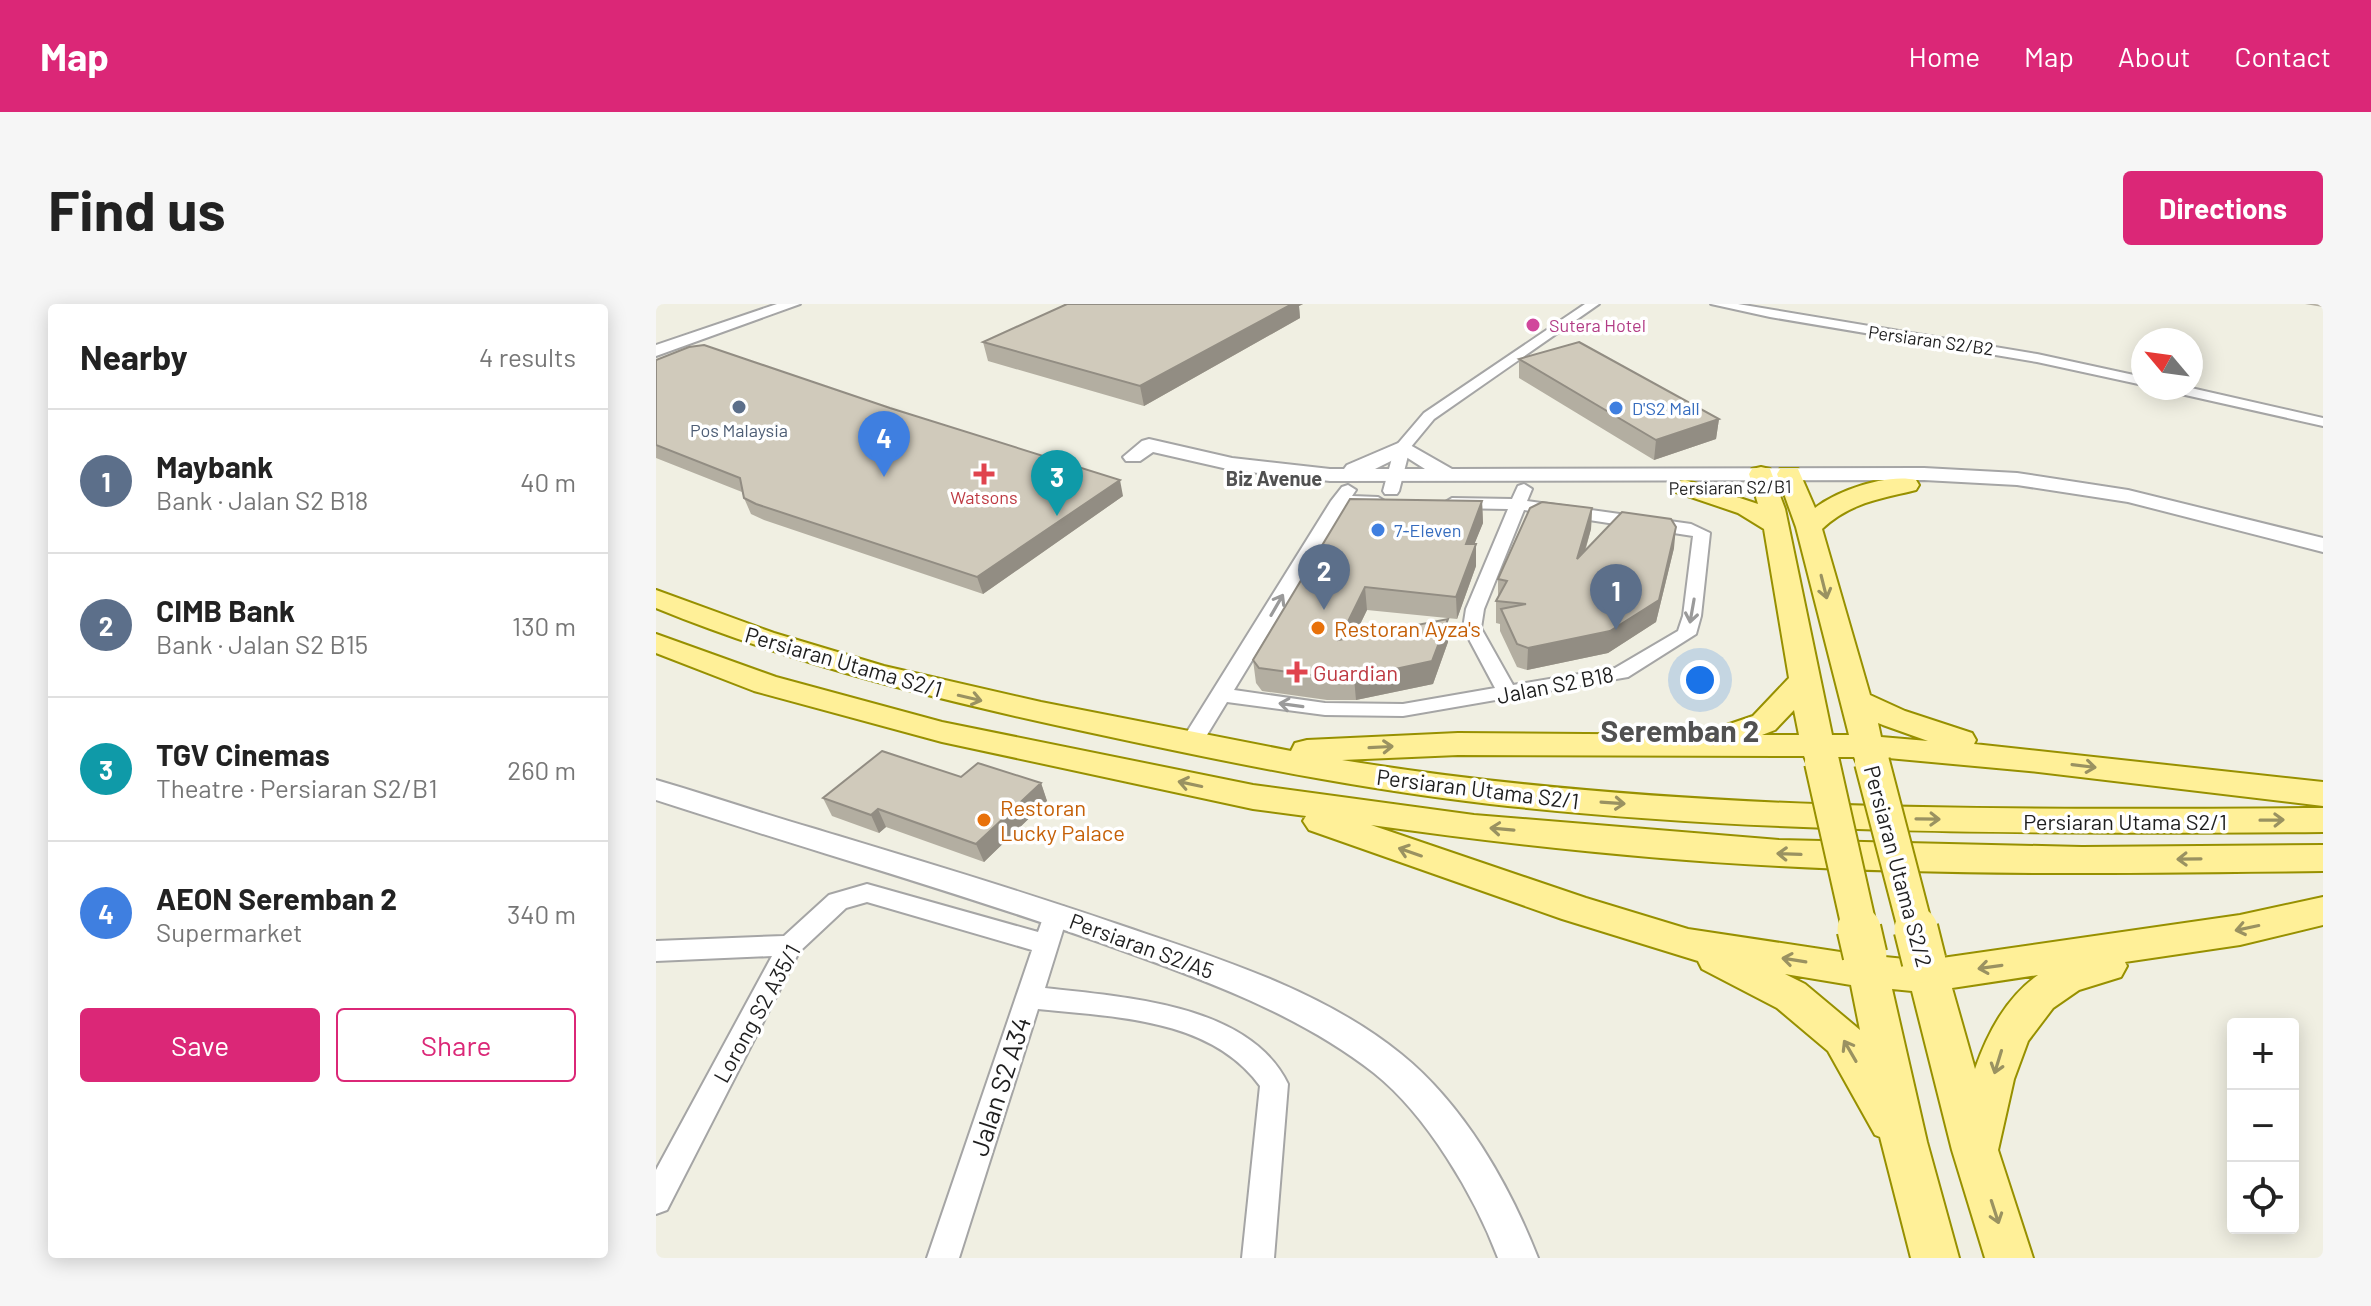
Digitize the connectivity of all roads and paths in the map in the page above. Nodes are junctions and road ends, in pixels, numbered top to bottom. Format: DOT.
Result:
graph roads {
  1 [pos="792,304"];
  2 [pos="1593,304"];
  3 [pos="1717,304"];
  4 [pos="764,316"];
  5 [pos="727,328"];
  6 [pos="656,342"];
  7 [pos="656,351"];
  8 [pos="2131,378"];
  9 [pos="2203,395"];
  10 [pos="2323,422"];
  11 [pos="1403,447"];
  12 [pos="1330,475"];
  13 [pos="1448,475"];
  14 [pos="1777,480"];
  15 [pos="1907,485"];
  16 [pos="1685,487"];
  17 [pos="1396,489"];
  18 [pos="1343,496"];
  19 [pos="1520,497"];
  20 [pos="1432,503"];
  21 [pos="1775,525"];
  22 [pos="1809,527"];
  23 [pos="2323,545"];
  24 [pos="2323,560"];
  25 [pos="656,598"];
  26 [pos="656,643"];
  27 [pos="1803,682"];
  28 [pos="1508,694"];
  29 [pos="1222,695"];
  30 [pos="1853,699"];
  31 [pos="1191,743"];
  32 [pos="1696,744"];
  33 [pos="1820,753"];
  34 [pos="1247,754"];
  35 [pos="1869,754"];
  36 [pos="2029,760"];
  37 [pos="656,790"];
  38 [pos="2323,794"];
  39 [pos="1253,797"];
  40 [pos="2323,820"];
  41 [pos="2323,858"];
  42 [pos="2323,911"];
  43 [pos="1050,929"];
  44 [pos="2195,937"];
  45 [pos="1688,944"];
  46 [pos="790,945"];
  47 [pos="656,951"];
  48 [pos="1868,964"];
  49 [pos="1926,968"];
  50 [pos="1027,997"];
  51 [pos="1904,1142"];
  52 [pos="1975,1150"];
  53 [pos="656,1200"];
  54 [pos="943,1258"];
  55 [pos="1258,1258"];
  56 [pos="1518,1258"];
  57 [pos="1935,1258"];
  58 [pos="2009,1258"];
  1 -- 4 [label="street"];
  2 -- 11 [label="street"];
  3 -- 8 [label="street, Persiaran S2/B2"];
  4 -- 5 [label="street"];
  5 -- 6 [label="street"];
  5 -- 7 [label="street"];
  9 -- 10 [label="street"];
  11 -- 12 [label="street"];
  11 -- 13 [label="street"];
  11 -- 17 [label="street"];
  12 -- 17 [label="street, Persiaran S2/B1"];
  12 -- 18 [label="street, Persiaran S2/B1"];
  13 -- 14 [label="street, Persiaran S2/B1"];
  13 -- 17 [label="street, Persiaran S2/B1"];
  14 -- 15 [label="street, Persiaran S2/B1"];
  14 -- 16 [label="street, Persiaran S2/B1"];
  14 -- 21 [label="main road"];
  14 -- 22 [label="main road, Persiaran Utama S2/2"];
  14 -- 23 [label="street, Persiaran S2/B1"];
  15 -- 22 [label="main road"];
  15 -- 24 [label="street, Persiaran S2/B1"];
  16 -- 19 [label="street, Persiaran S2/B1"];
  16 -- 21 [label="main road"];
  17 -- 18 [label="street, Persiaran S2/B1"];
  17 -- 19 [label="street, Persiaran S2/B1"];
  29 -- 18 [label="street, one-way"];
  19 -- 20 [label="street"];
  19 -- 28 [label="street"];
  19 -- 28 [label="street, Jalan S2 B18, one-way"];
  21 -- 27 [label="main road"];
  22 -- 30 [label="main road, Persiaran Utama S2/2, one-way"];
  25 -- 31 [label="main road, Persiaran Utama S2/1, one-way"];
  39 -- 26 [label="main road, Persiaran Utama S2/1, one-way"];
  27 -- 32 [label="main road"];
  27 -- 33 [label="main road"];
  28 -- 29 [label="street, Jalan S2 B18, one-way"];
  29 -- 31 [label="street"];
  30 -- 35 [label="main road, Persiaran Utama S2/2"];
  30 -- 36 [label="main road"];
  31 -- 34 [label="main road, Persiaran Utama S2/1"];
  32 -- 33 [label="main road"];
  34 -- 32 [label="main road, one-way"];
  33 -- 35 [label="main road"];
  33 -- 48 [label="main road, bridge"];
  34 -- 40 [label="main road, Persiaran Utama S2/1, one-way"];
  35 -- 36 [label="main road"];
  35 -- 49 [label="main road, Persiaran Utama S2/2, bridge"];
  36 -- 38 [label="main road, one-way"];
  37 -- 43 [label="street, Persiaran S2/A5"];
  41 -- 39 [label="main road, Persiaran Utama S2/1, one-way"];
  45 -- 39 [label="main road, one-way"];
  42 -- 44 [label="main road, one-way"];
  43 -- 46 [label="street, Lorong S2 A35/1"];
  43 -- 50 [label="street, Jalan S2 A34"];
  43 -- 56 [label="street, Persiaran S2/A5"];
  44 -- 49 [label="main road, one-way"];
  44 -- 52 [label="main road, one-way"];
  48 -- 45 [label="main road, one-way"];
  51 -- 45 [label="main road, one-way"];
  46 -- 47 [label="street"];
  46 -- 53 [label="street, Lorong S2 A35/1"];
  48 -- 49 [label="main road"];
  48 -- 51 [label="main road"];
  49 -- 52 [label="main road, Persiaran Utama S2/2"];
  50 -- 54 [label="street, Jalan S2 A34"];
  50 -- 55 [label="street"];
  51 -- 57 [label="main road"];
  52 -- 58 [label="main road, Persiaran Utama S2/2, one-way"];
}
